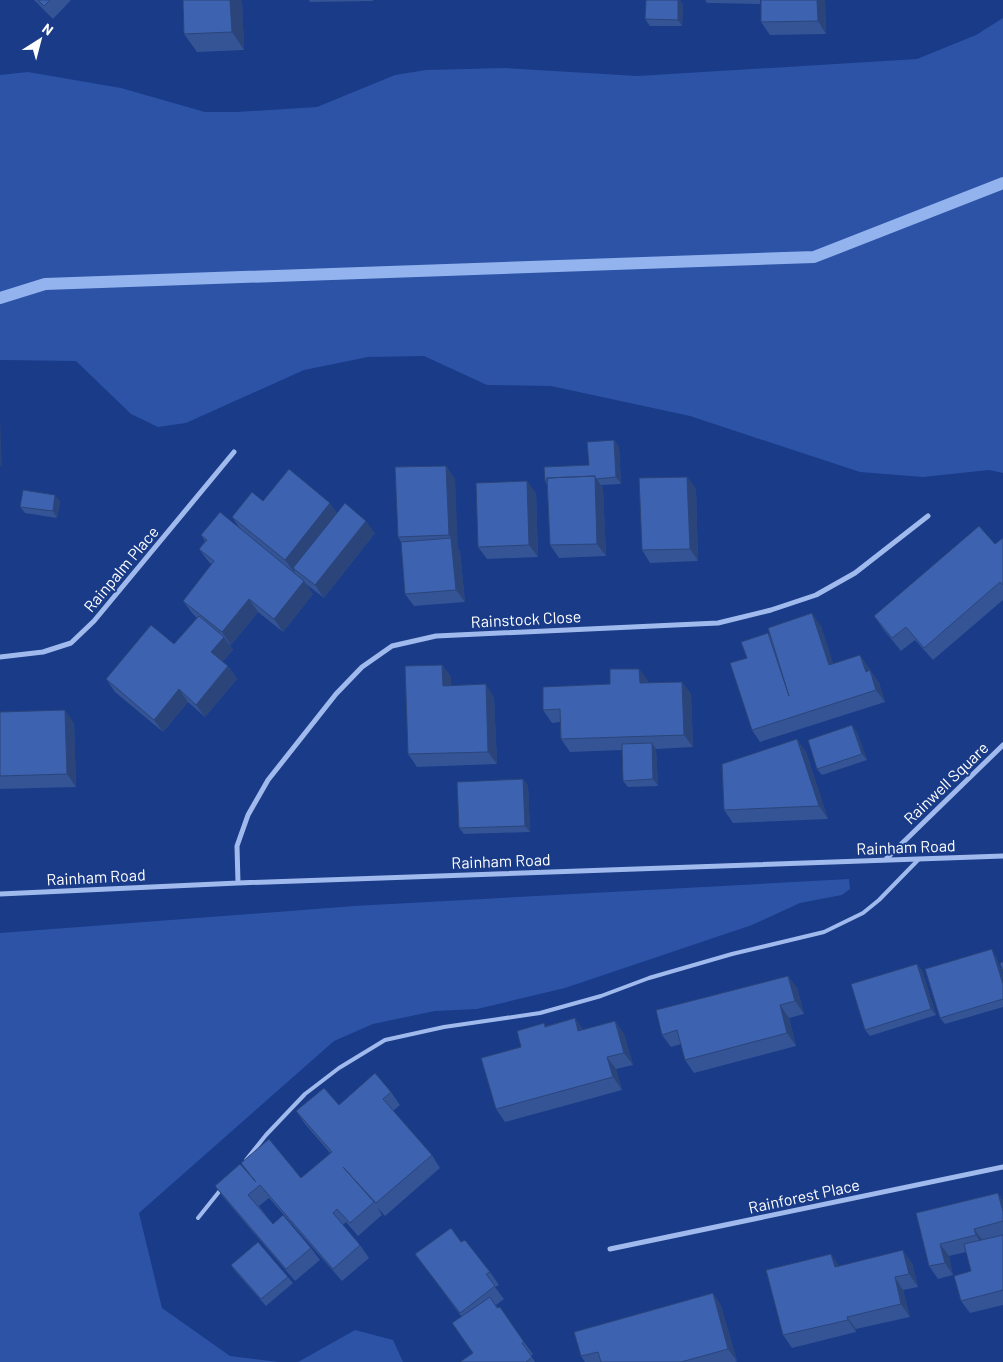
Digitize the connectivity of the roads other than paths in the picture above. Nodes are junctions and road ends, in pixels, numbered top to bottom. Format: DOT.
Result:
graph roads {
  1 [pos="234,452"];
  2 [pos="928,516"];
  3 [pos="0,657"];
  4 [pos="1003,745"];
  5 [pos="1003,856"];
  6 [pos="919,859"];
  7 [pos="885,860"];
  8 [pos="238,883"];
  9 [pos="0,894"];
  10 [pos="241,1165"];
  11 [pos="1003,1167"];
  12 [pos="223,1188"];
  13 [pos="198,1218"];
  14 [pos="610,1248"];
  1 -- 3 [label="street, Rainpalm Place"];
  2 -- 8 [label="street, Rainstock Close"];
  4 -- 7 [label="street, Rainwell Square"];
  5 -- 6 [label="street, Rainham Road"];
  6 -- 7 [label="street, Rainham Road"];
  6 -- 10 [label="lane"];
  7 -- 8 [label="street, Rainham Road"];
  8 -- 9 [label="street, Rainham Road"];
  11 -- 14 [label="street, Rainforest Place"];
  12 -- 13 [label="lane"];
}
